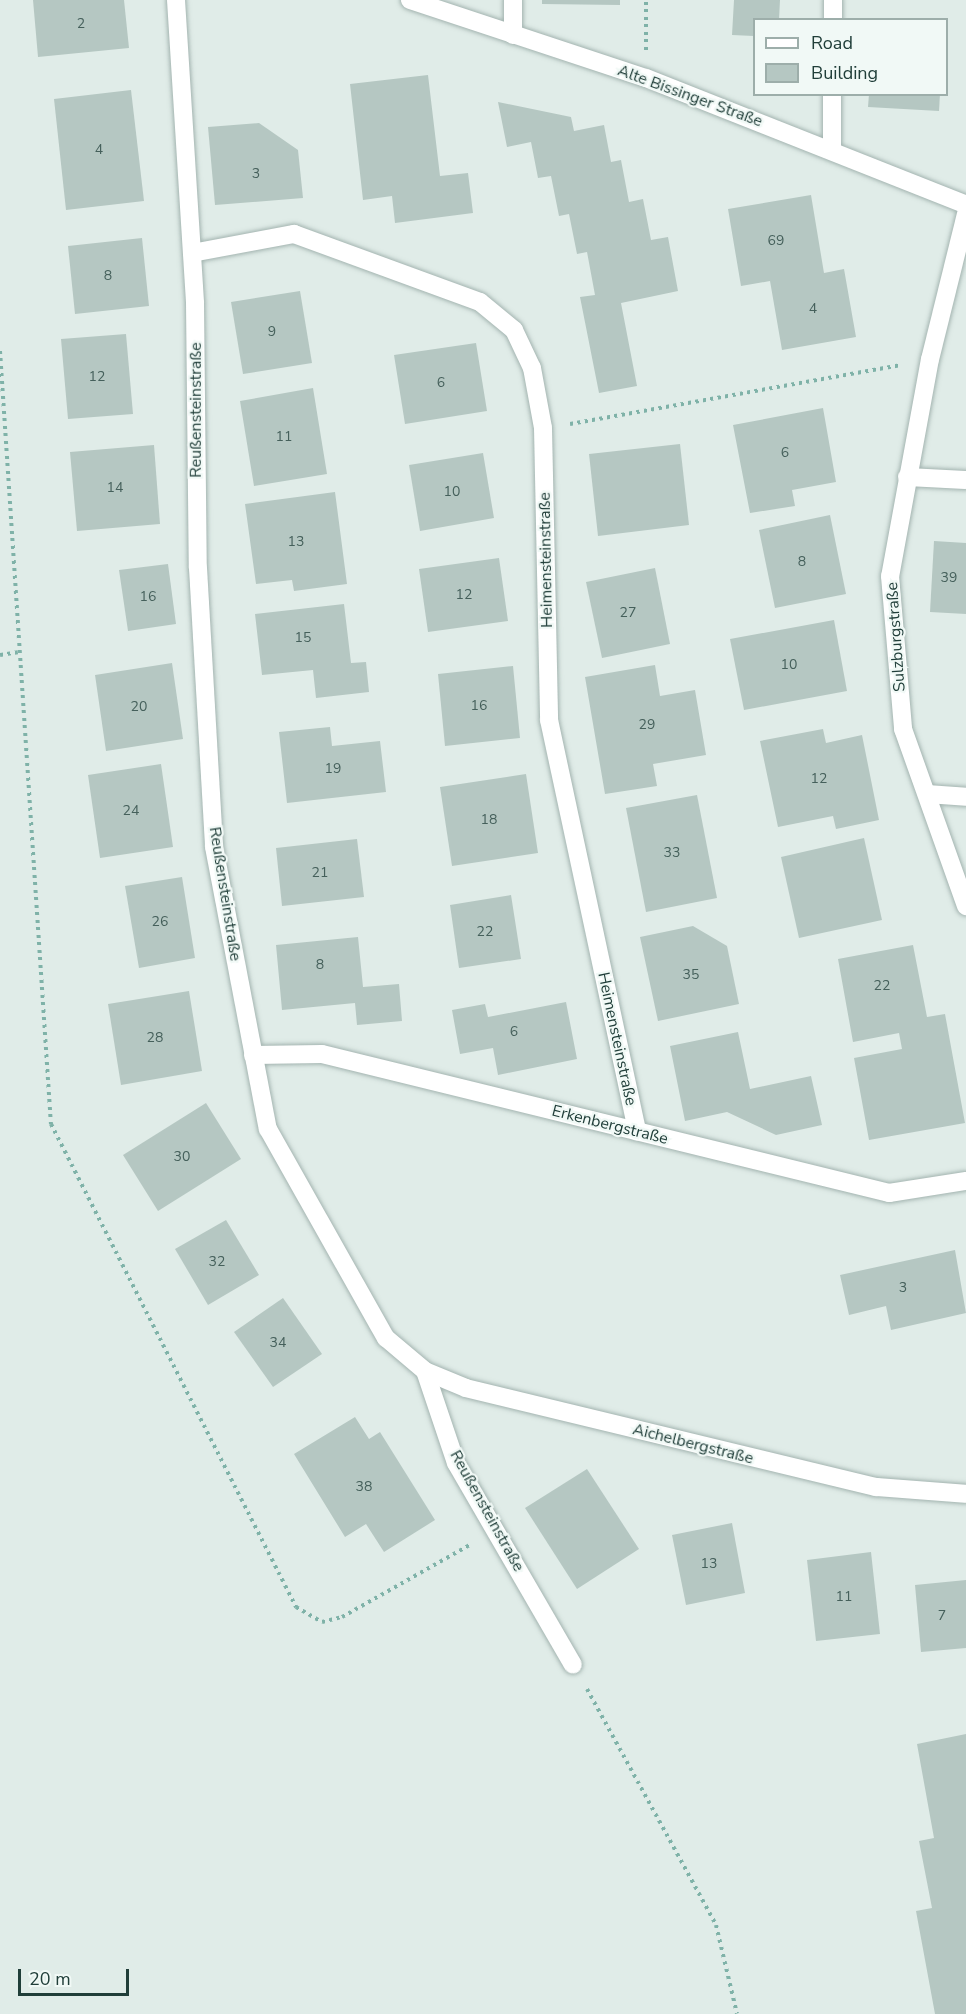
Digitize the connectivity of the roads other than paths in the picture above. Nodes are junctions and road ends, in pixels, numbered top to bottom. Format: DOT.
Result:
graph roads {
  1 [pos="176,0"];
  2 [pos="410,0"];
  3 [pos="513,0"];
  4 [pos="833,0"];
  5 [pos="833,18"];
  6 [pos="513,35"];
  7 [pos="832,96"];
  8 [pos="832,150"];
  9 [pos="966,205"];
  10 [pos="966,214"];
  11 [pos="192,253"];
  12 [pos="907,477"];
  13 [pos="966,480"];
  14 [pos="927,794"];
  15 [pos="966,797"];
  16 [pos="966,906"];
  17 [pos="253,1055"];
  18 [pos="637,1132"];
  19 [pos="966,1181"];
  20 [pos="425,1371"];
  21 [pos="966,1494"];
  22 [pos="573,1665"];
  1 -- 11 [label="street, Reußensteinstraße"];
  2 -- 6 [label="street, Alte Bissinger Straße"];
  3 -- 6 [label="street"];
  4 -- 5 [label="street"];
  6 -- 8 [label="street, Alte Bissinger Straße"];
  7 -- 8 [label="street"];
  8 -- 9 [label="street, Alte Bissinger Straße"];
  10 -- 12 [label="street, Sulzburgstraße"];
  11 -- 17 [label="street, Reußensteinstraße"];
  11 -- 18 [label="street, Heimensteinstraße"];
  12 -- 13 [label="street"];
  12 -- 14 [label="street, Sulzburgstraße"];
  14 -- 15 [label="street"];
  14 -- 16 [label="street, Sulzburgstraße"];
  17 -- 18 [label="street, Erkenbergstraße"];
  17 -- 20 [label="street, Reußensteinstraße"];
  18 -- 19 [label="street, Erkenbergstraße"];
  20 -- 21 [label="street, Aichelbergstraße"];
  20 -- 22 [label="street, Reußensteinstraße"];
}
